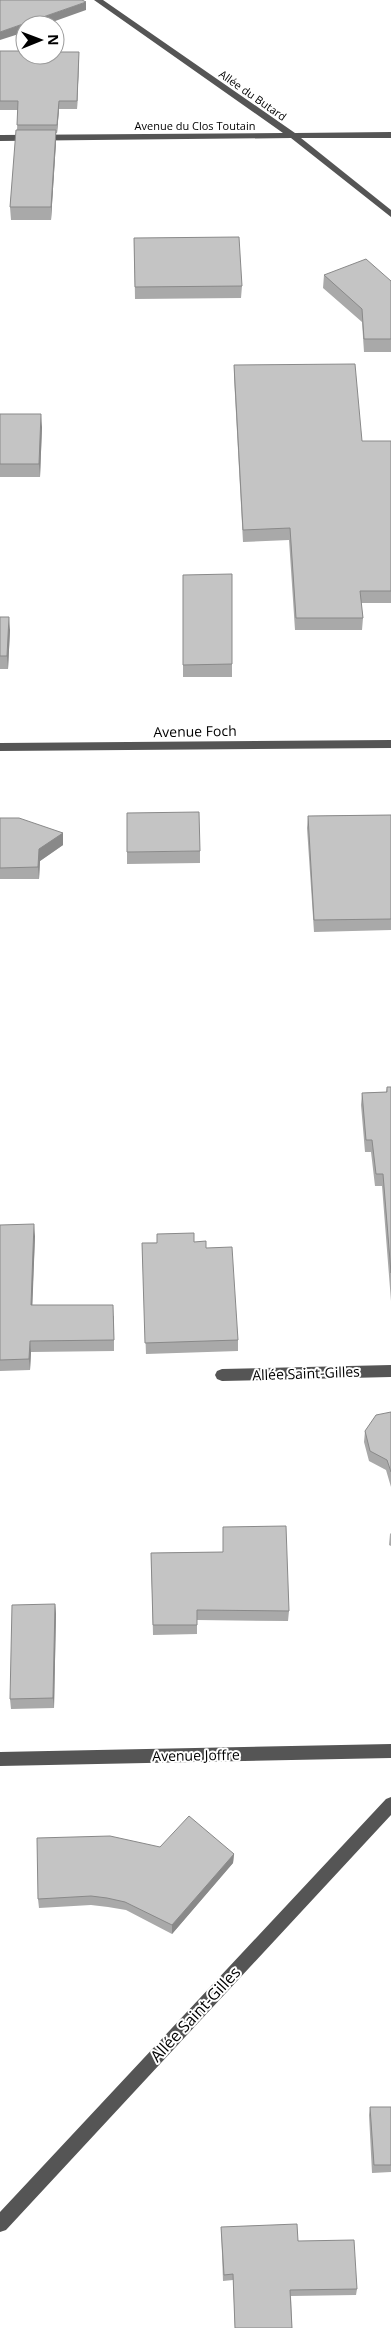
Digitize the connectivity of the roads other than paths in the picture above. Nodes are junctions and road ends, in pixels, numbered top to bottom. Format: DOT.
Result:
graph roads {
  1 [pos="98,0"];
  2 [pos="293,136"];
  3 [pos="391,136"];
  4 [pos="0,138"];
  5 [pos="391,214"];
  6 [pos="391,744"];
  7 [pos="0,747"];
  8 [pos="391,1371"];
  9 [pos="222,1375"];
  10 [pos="391,1751"];
  11 [pos="0,1759"];
  12 [pos="391,1804"];
  13 [pos="0,2224"];
  1 -- 2 [label="street, Allée du Butard"];
  2 -- 3 [label="street, Avenue du Clos Toutain"];
  2 -- 4 [label="street, Avenue du Clos Toutain"];
  2 -- 5 [label="street, Allée du Butard"];
  6 -- 7 [label="street, Avenue Foch"];
  8 -- 9 [label="street, Allée Saint-Gilles"];
  10 -- 11 [label="street, Avenue Joffre"];
  12 -- 13 [label="street, Allée Saint-Gilles"];
}
